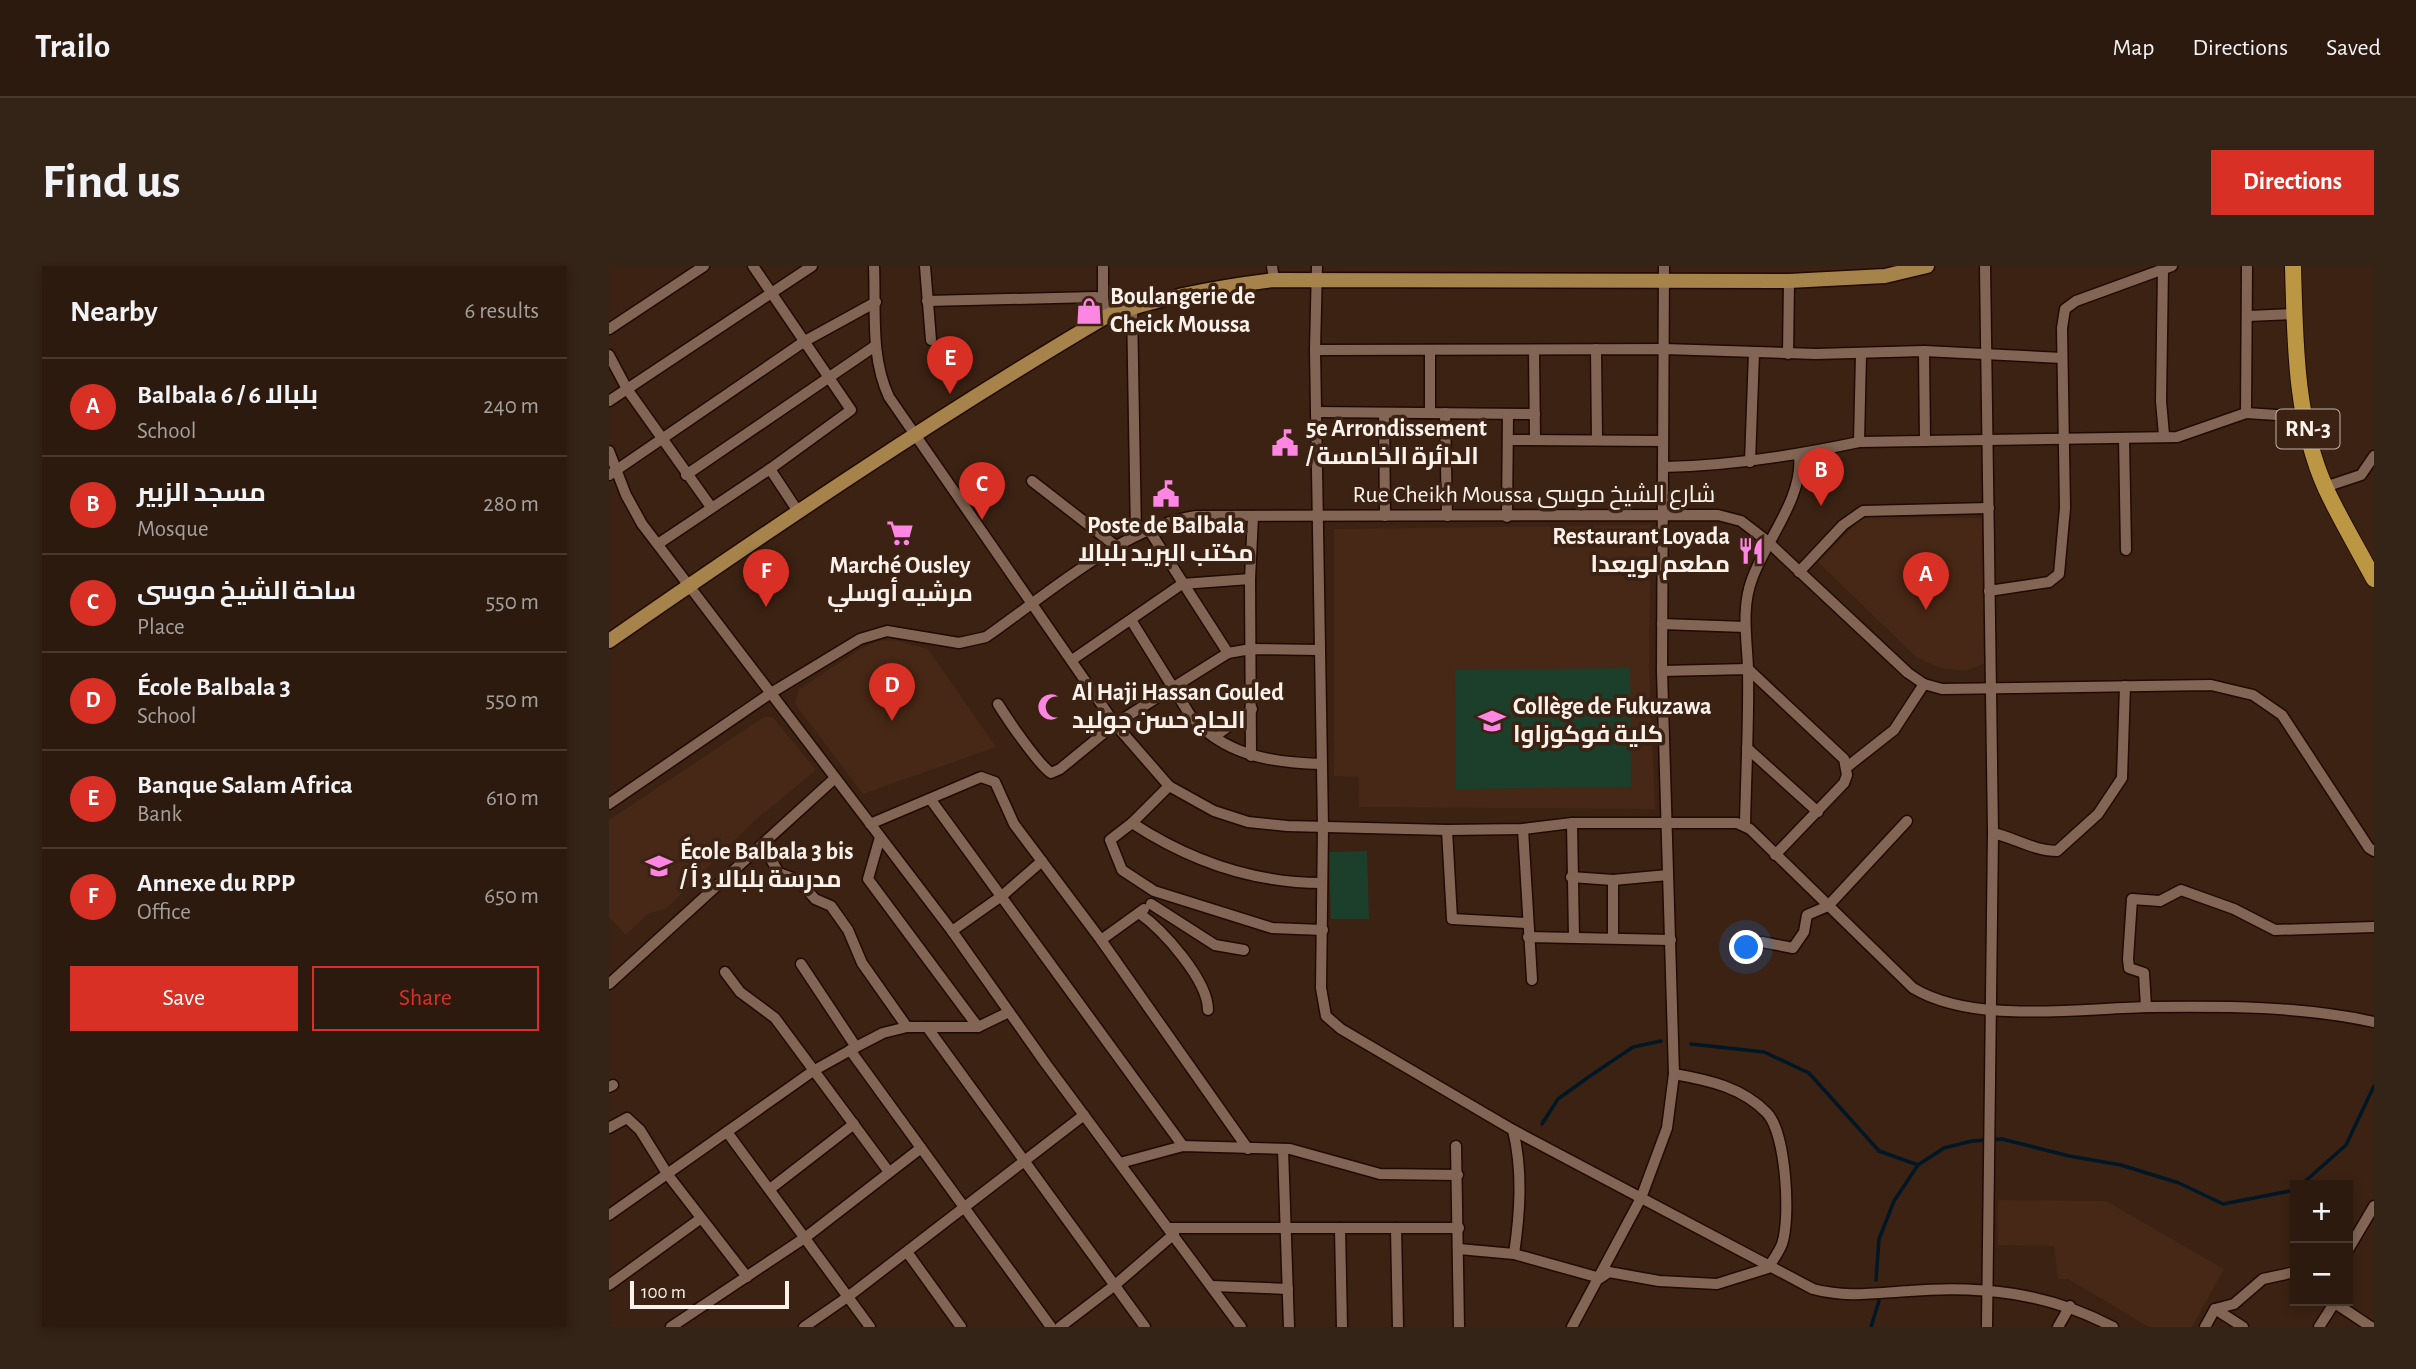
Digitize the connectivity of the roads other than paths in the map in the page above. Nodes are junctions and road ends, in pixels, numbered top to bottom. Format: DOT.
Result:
graph roads {
  1 [pos="705,266"];
  2 [pos="753,266"];
  3 [pos="812,266"];
  4 [pos="874,266"];
  5 [pos="925,266"];
  6 [pos="1103,266"];
  7 [pos="1927,266"];
  8 [pos="1985,266"];
  9 [pos="2247,266"];
  10 [pos="2293,266"];
  11 [pos="2168,267"];
  12 [pos="1317,272"];
  13 [pos="1273,273"];
  14 [pos="1664,273"];
  15 [pos="1789,281"];
  16 [pos="771,291"];
  17 [pos="1103,298"];
  18 [pos="927,301"];
  19 [pos="876,302"];
  20 [pos="1132,307"];
  21 [pos="2294,314"];
  22 [pos="1107,316"];
  23 [pos="2248,316"];
  24 [pos="609,328"];
  25 [pos="931,340"];
  26 [pos="805,341"];
  27 [pos="875,346"];
  28 [pos="1596,349"];
  29 [pos="1664,349"];
  30 [pos="1315,350"];
  31 [pos="1430,350"];
  32 [pos="1534,350"];
  33 [pos="1924,352"];
  34 [pos="1754,353"];
  35 [pos="1986,353"];
  36 [pos="1789,354"];
  37 [pos="1861,354"];
  38 [pos="609,355"];
  39 [pos="2062,358"];
  40 [pos="829,380"];
  41 [pos="627,389"];
  42 [pos="609,401"];
  43 [pos="1316,412"];
  44 [pos="1384,413"];
  45 [pos="1430,413"];
  46 [pos="2246,413"];
  47 [pos="1445,414"];
  48 [pos="1508,414"];
  49 [pos="1535,414"];
  50 [pos="2306,417"];
  51 [pos="913,434"];
  52 [pos="2164,435"];
  53 [pos="2062,438"];
  54 [pos="2124,438"];
  55 [pos="664,439"];
  56 [pos="1508,440"];
  57 [pos="1535,440"];
  58 [pos="1597,440"];
  59 [pos="1663,441"];
  60 [pos="1925,441"];
  61 [pos="1987,441"];
  62 [pos="1859,442"];
  63 [pos="609,452"];
  64 [pos="1799,456"];
  65 [pos="2374,456"];
  66 [pos="1750,462"];
  67 [pos="1663,467"];
  68 [pos="770,469"];
  69 [pos="613,473"];
  70 [pos="687,475"];
  71 [pos="2361,475"];
  72 [pos="2374,478"];
  73 [pos="1032,481"];
  74 [pos="2325,488"];
  75 [pos="711,507"];
  76 [pos="1989,508"];
  77 [pos="797,510"];
  78 [pos="1253,516"];
  79 [pos="1318,516"];
  80 [pos="1385,516"];
  81 [pos="1447,516"];
  82 [pos="1664,516"];
  83 [pos="1507,517"];
  84 [pos="1149,530"];
  85 [pos="1136,535"];
  86 [pos="1767,541"];
  87 [pos="658,544"];
  88 [pos="1117,547"];
  89 [pos="2126,550"];
  90 [pos="1799,572"];
  91 [pos="1250,579"];
  92 [pos="2374,579"];
  93 [pos="1182,584"];
  94 [pos="690,585"];
  95 [pos="1989,591"];
  96 [pos="1032,603"];
  97 [pos="1131,620"];
  98 [pos="1662,624"];
  99 [pos="1745,627"];
  100 [pos="609,641"];
  101 [pos="1251,649"];
  102 [pos="1319,650"];
  103 [pos="1228,653"];
  104 [pos="1072,660"];
  105 [pos="1748,669"];
  106 [pos="1662,671"];
  107 [pos="1924,684"];
  108 [pos="2125,686"];
  109 [pos="1174,687"];
  110 [pos="1989,690"];
  111 [pos="771,693"];
  112 [pos="998,704"];
  113 [pos="1252,709"];
  114 [pos="1115,724"];
  115 [pos="1214,737"];
  116 [pos="1747,748"];
  117 [pos="1251,756"];
  118 [pos="1321,764"];
  119 [pos="1847,767"];
  120 [pos="834,779"];
  121 [pos="1169,786"];
  122 [pos="932,800"];
  123 [pos="609,804"];
  124 [pos="1818,813"];
  125 [pos="1907,821"];
  126 [pos="1572,822"];
  127 [pos="1132,823"];
  128 [pos="870,824"];
  129 [pos="1666,825"];
  130 [pos="1745,825"];
  131 [pos="1323,827"];
  132 [pos="1523,829"];
  133 [pos="1447,830"];
  134 [pos="1993,833"];
  135 [pos="880,837"];
  136 [pos="762,844"];
  137 [pos="2374,851"];
  138 [pos="1775,855"];
  139 [pos="1042,861"];
  140 [pos="1668,875"];
  141 [pos="1571,877"];
  142 [pos="1613,880"];
  143 [pos="1322,883"];
  144 [pos="1154,891"];
  145 [pos="1003,895"];
  146 [pos="1151,904"];
  147 [pos="1828,906"];
  148 [pos="1139,913"];
  149 [pos="1527,923"];
  150 [pos="2374,927"];
  151 [pos="1323,930"];
  152 [pos="952,931"];
  153 [pos="1528,937"];
  154 [pos="1574,937"];
  155 [pos="1613,938"];
  156 [pos="1101,940"];
  157 [pos="1671,940"];
  158 [pos="1762,942"];
  159 [pos="1244,950"];
  160 [pos="801,964"];
  161 [pos="725,972"];
  162 [pos="1532,981"];
  163 [pos="609,984"];
  164 [pos="2146,1007"];
  165 [pos="1991,1009"];
  166 [pos="1208,1010"];
  167 [pos="1009,1012"];
  168 [pos="2374,1022"];
  169 [pos="907,1027"];
  170 [pos="927,1027"];
  171 [pos="978,1027"];
  172 [pos="853,1048"];
  173 [pos="813,1071"];
  174 [pos="1674,1074"];
  175 [pos="1084,1115"];
  176 [pos="854,1124"];
  177 [pos="610,1126"];
  178 [pos="1513,1130"];
  179 [pos="727,1132"];
  180 [pos="1183,1146"];
  181 [pos="1456,1146"];
  182 [pos="921,1148"];
  183 [pos="1248,1149"];
  184 [pos="1283,1149"];
  185 [pos="1024,1161"];
  186 [pos="1120,1163"];
  187 [pos="889,1172"];
  188 [pos="668,1175"];
  189 [pos="1458,1175"];
  190 [pos="770,1189"];
  191 [pos="1641,1198"];
  192 [pos="2374,1206"];
  193 [pos="964,1208"];
  194 [pos="609,1215"];
  195 [pos="700,1219"];
  196 [pos="1285,1228"];
  197 [pos="1340,1228"];
  198 [pos="1396,1228"];
  199 [pos="1459,1228"];
  200 [pos="1172,1231"];
  201 [pos="806,1237"];
  202 [pos="2352,1243"];
  203 [pos="1459,1249"];
  204 [pos="907,1252"];
  205 [pos="1514,1254"];
  206 [pos="1768,1268"];
  207 [pos="2290,1273"];
  208 [pos="747,1277"];
  209 [pos="1600,1278"];
  210 [pos="609,1285"];
  211 [pos="1115,1285"];
  212 [pos="1212,1286"];
  213 [pos="1288,1289"];
  214 [pos="1987,1290"];
  215 [pos="849,1296"];
  216 [pos="2070,1306"];
  217 [pos="2332,1306"];
  218 [pos="2340,1306"];
  219 [pos="2215,1309"];
  220 [pos="671,1327"];
  221 [pos="804,1327"];
  222 [pos="870,1327"];
  223 [pos="961,1327"];
  224 [pos="1051,1327"];
  225 [pos="1060,1327"];
  226 [pos="1145,1327"];
  227 [pos="1241,1327"];
  228 [pos="1289,1327"];
  229 [pos="1342,1327"];
  230 [pos="1398,1327"];
  231 [pos="1458,1327"];
  232 [pos="1571,1327"];
  233 [pos="1987,1327"];
  234 [pos="2058,1327"];
  235 [pos="2113,1327"];
  236 [pos="2205,1327"];
  237 [pos="2243,1327"];
  238 [pos="2319,1327"];
  239 [pos="2371,1327"];
  1 -- 24 [label="street"];
  2 -- 16 [label="street"];
  3 -- 16 [label="street"];
  4 -- 19 [label="street"];
  5 -- 18 [label="street"];
  6 -- 17 [label="street"];
  7 -- 15 [label="main road"];
  8 -- 35 [label="street"];
  9 -- 23 [label="street"];
  10 -- 21 [label="highway, RN-3"];
  11 -- 39 [label="street"];
  11 -- 52 [label="street"];
  12 -- 13 [label="main road"];
  12 -- 14 [label="main road"];
  12 -- 30 [label="street"];
  13 -- 20 [label="main road"];
  14 -- 15 [label="main road"];
  14 -- 29 [label="street"];
  15 -- 36 [label="street"];
  16 -- 26 [label="street"];
  16 -- 41 [label="street"];
  17 -- 18 [label="street"];
  17 -- 22 [label="street"];
  18 -- 25 [label="street"];
  19 -- 26 [label="street"];
  19 -- 27 [label="street"];
  20 -- 22 [label="main road"];
  20 -- 85 [label="street"];
  21 -- 23 [label="street"];
  21 -- 50 [label="highway, RN-3"];
  22 -- 51 [label="main road"];
  23 -- 46 [label="street"];
  26 -- 40 [label="street"];
  26 -- 55 [label="street"];
  27 -- 40 [label="street"];
  27 -- 51 [label="street"];
  28 -- 29 [label="street"];
  28 -- 32 [label="street"];
  28 -- 58 [label="street"];
  29 -- 34 [label="street"];
  29 -- 59 [label="street"];
  30 -- 31 [label="street"];
  30 -- 43 [label="street"];
  31 -- 32 [label="street"];
  31 -- 45 [label="street"];
  32 -- 49 [label="street"];
  33 -- 35 [label="street"];
  33 -- 37 [label="street"];
  33 -- 60 [label="street"];
  34 -- 36 [label="street"];
  34 -- 66 [label="street"];
  35 -- 39 [label="street"];
  35 -- 61 [label="street"];
  36 -- 37 [label="street"];
  37 -- 62 [label="street"];
  38 -- 41 [label="street"];
  39 -- 53 [label="street"];
  40 -- 68 [label="street"];
  40 -- 70 [label="street"];
  41 -- 42 [label="street"];
  41 -- 55 [label="street"];
  43 -- 44 [label="street"];
  43 -- 79 [label="street"];
  44 -- 45 [label="street"];
  44 -- 80 [label="street"];
  45 -- 47 [label="street"];
  46 -- 50 [label="street"];
  46 -- 52 [label="street"];
  47 -- 48 [label="street"];
  47 -- 81 [label="street"];
  48 -- 49 [label="street"];
  48 -- 56 [label="street"];
  49 -- 57 [label="street"];
  50 -- 74 [label="highway, RN-3"];
  51 -- 77 [label="main road"];
  51 -- 96 [label="street"];
  52 -- 54 [label="street"];
  53 -- 54 [label="street"];
  53 -- 61 [label="street"];
  53 -- 95 [label="street"];
  54 -- 89 [label="street"];
  55 -- 69 [label="street"];
  55 -- 70 [label="street"];
  56 -- 57 [label="street"];
  56 -- 83 [label="street"];
  57 -- 58 [label="street"];
  58 -- 59 [label="street"];
  59 -- 67 [label="street"];
  60 -- 61 [label="street"];
  60 -- 62 [label="street"];
  61 -- 76 [label="street"];
  62 -- 64 [label="street"];
  63 -- 69 [label="street"];
  64 -- 66 [label="street"];
  64 -- 86 [label="street"];
  65 -- 71 [label="street"];
  66 -- 67 [label="street"];
  67 -- 82 [label="street"];
  68 -- 75 [label="street"];
  68 -- 77 [label="street"];
  69 -- 87 [label="street"];
  70 -- 75 [label="street"];
  71 -- 72 [label="street"];
  71 -- 74 [label="street"];
  73 -- 88 [label="street"];
  74 -- 92 [label="highway, RN-3"];
  75 -- 87 [label="street"];
  76 -- 90 [label="street"];
  76 -- 95 [label="street"];
  77 -- 94 [label="main road"];
  78 -- 79 [label="street, Rue Cheikh Moussa شارع الشيخ موسى"];
  78 -- 84 [label="street, Rue Cheikh Moussa شارع الشيخ موسى"];
  78 -- 91 [label="street"];
  79 -- 80 [label="street, Rue Cheikh Moussa شارع الشيخ موسى"];
  79 -- 102 [label="street"];
  80 -- 81 [label="street, Rue Cheikh Moussa شارع الشيخ موسى"];
  81 -- 83 [label="street, Rue Cheikh Moussa شارع الشيخ موسى"];
  82 -- 83 [label="street, Rue Cheikh Moussa شارع الشيخ موسى"];
  82 -- 86 [label="street, Rue Cheikh Moussa شارع الشيخ موسى"];
  82 -- 98 [label="street"];
  84 -- 85 [label="street, Rue Cheikh Moussa شارع الشيخ موسى"];
  84 -- 93 [label="street"];
  85 -- 88 [label="street, Rue Cheikh Moussa شارع الشيخ موسى"];
  86 -- 90 [label="street, Rue Cheikh Moussa شارع الشيخ موسى"];
  86 -- 99 [label="street"];
  87 -- 94 [label="street"];
  88 -- 96 [label="street, Rue Cheikh Moussa شارع الشيخ موسى"];
  90 -- 107 [label="street, Rue Cheikh Moussa شارع الشيخ موسى"];
  91 -- 93 [label="street"];
  91 -- 101 [label="street"];
  93 -- 97 [label="street"];
  93 -- 103 [label="street"];
  94 -- 100 [label="main road"];
  94 -- 111 [label="street"];
  95 -- 110 [label="street"];
  96 -- 104 [label="street"];
  96 -- 111 [label="street, Rue Cheikh Moussa شارع الشيخ موسى"];
  97 -- 104 [label="street"];
  97 -- 109 [label="street"];
  98 -- 99 [label="street"];
  98 -- 106 [label="street"];
  99 -- 105 [label="street"];
  101 -- 102 [label="street"];
  101 -- 103 [label="street"];
  101 -- 113 [label="street"];
  102 -- 118 [label="street"];
  103 -- 109 [label="street"];
  104 -- 114 [label="street"];
  105 -- 106 [label="street"];
  105 -- 116 [label="street"];
  105 -- 119 [label="street"];
  106 -- 129 [label="street"];
  107 -- 110 [label="street, Rue Cheikh Moussa شارع الشيخ موسى"];
  107 -- 119 [label="street"];
  108 -- 110 [label="street, Rue Cheikh Moussa شارع الشيخ موسى"];
  108 -- 134 [label="street"];
  108 -- 137 [label="street, Rue Cheikh Moussa شارع الشيخ موسى"];
  109 -- 114 [label="street"];
  109 -- 115 [label="street"];
  110 -- 134 [label="street"];
  111 -- 120 [label="street"];
  111 -- 123 [label="street, Rue Cheikh Moussa شارع الشيخ موسى"];
  112 -- 114 [label="street"];
  113 -- 115 [label="street"];
  113 -- 117 [label="street"];
  114 -- 121 [label="street"];
  115 -- 117 [label="street"];
  116 -- 124 [label="street"];
  116 -- 130 [label="street"];
  117 -- 118 [label="street"];
  118 -- 131 [label="street"];
  119 -- 124 [label="street"];
  120 -- 128 [label="street"];
  120 -- 136 [label="street"];
  121 -- 127 [label="street"];
  121 -- 131 [label="street"];
  122 -- 128 [label="street"];
  122 -- 139 [label="street"];
  122 -- 145 [label="street"];
  124 -- 138 [label="street"];
  125 -- 147 [label="street"];
  126 -- 129 [label="street"];
  126 -- 132 [label="street"];
  126 -- 141 [label="street"];
  127 -- 143 [label="street"];
  127 -- 144 [label="street"];
  128 -- 135 [label="street"];
  129 -- 130 [label="street"];
  129 -- 140 [label="street"];
  130 -- 138 [label="street"];
  131 -- 133 [label="street"];
  131 -- 143 [label="street"];
  132 -- 133 [label="street"];
  132 -- 149 [label="street"];
  133 -- 149 [label="street"];
  134 -- 165 [label="street"];
  135 -- 152 [label="street"];
  135 -- 171 [label="street"];
  136 -- 163 [label="street"];
  136 -- 169 [label="street"];
  138 -- 147 [label="street"];
  139 -- 145 [label="street"];
  139 -- 156 [label="street"];
  140 -- 142 [label="street"];
  140 -- 157 [label="street"];
  141 -- 142 [label="street"];
  141 -- 154 [label="street"];
  142 -- 155 [label="street"];
  143 -- 151 [label="street"];
  144 -- 146 [label="street"];
  144 -- 151 [label="street"];
  145 -- 152 [label="street"];
  145 -- 180 [label="street"];
  146 -- 148 [label="street"];
  146 -- 159 [label="street"];
  147 -- 158 [label="street"];
  147 -- 165 [label="street"];
  148 -- 156 [label="street"];
  148 -- 166 [label="street"];
  149 -- 153 [label="street"];
  150 -- 164 [label="street"];
  151 -- 178 [label="street"];
  152 -- 167 [label="street"];
  153 -- 154 [label="street"];
  153 -- 162 [label="street"];
  154 -- 155 [label="street"];
  155 -- 157 [label="street"];
  156 -- 183 [label="street"];
  157 -- 174 [label="street"];
  160 -- 172 [label="street"];
  161 -- 173 [label="street"];
  164 -- 165 [label="street"];
  164 -- 168 [label="street"];
  165 -- 214 [label="street"];
  167 -- 171 [label="street"];
  167 -- 175 [label="street"];
  169 -- 170 [label="street"];
  169 -- 172 [label="street"];
  170 -- 171 [label="street"];
  170 -- 185 [label="street"];
  172 -- 173 [label="street"];
  172 -- 182 [label="street"];
  173 -- 176 [label="street"];
  173 -- 179 [label="street"];
  174 -- 191 [label="street"];
  174 -- 206 [label="street"];
  175 -- 185 [label="street"];
  175 -- 186 [label="street"];
  176 -- 187 [label="street"];
  176 -- 190 [label="street"];
  177 -- 188 [label="street"];
  178 -- 191 [label="street"];
  178 -- 205 [label="street"];
  179 -- 188 [label="street"];
  179 -- 190 [label="street"];
  180 -- 183 [label="street"];
  180 -- 186 [label="street"];
  181 -- 189 [label="street"];
  182 -- 187 [label="street"];
  182 -- 193 [label="street"];
  183 -- 184 [label="street"];
  184 -- 189 [label="street"];
  184 -- 196 [label="street"];
  185 -- 193 [label="street"];
  185 -- 211 [label="street"];
  186 -- 200 [label="street"];
  187 -- 201 [label="street"];
  188 -- 194 [label="street"];
  188 -- 195 [label="street"];
  189 -- 199 [label="street"];
  190 -- 201 [label="street"];
  191 -- 206 [label="street"];
  191 -- 209 [label="street"];
  192 -- 202 [label="street"];
  193 -- 204 [label="street"];
  193 -- 224 [label="street"];
  195 -- 208 [label="street"];
  195 -- 210 [label="street"];
  196 -- 197 [label="street"];
  196 -- 200 [label="street"];
  196 -- 213 [label="street"];
  197 -- 198 [label="street"];
  197 -- 229 [label="street"];
  198 -- 199 [label="street"];
  198 -- 230 [label="street"];
  199 -- 203 [label="street"];
  200 -- 211 [label="street"];
  200 -- 212 [label="street"];
  201 -- 208 [label="street"];
  201 -- 215 [label="street"];
  203 -- 205 [label="street"];
  203 -- 231 [label="street"];
  204 -- 215 [label="street"];
  204 -- 223 [label="street"];
  205 -- 209 [label="street"];
  206 -- 209 [label="street"];
  206 -- 214 [label="street"];
  207 -- 219 [label="street"];
  208 -- 220 [label="street"];
  209 -- 232 [label="street"];
  211 -- 225 [label="street"];
  211 -- 226 [label="street"];
  212 -- 213 [label="street"];
  212 -- 227 [label="street"];
  213 -- 228 [label="street"];
  214 -- 216 [label="street"];
  214 -- 233 [label="street"];
  215 -- 221 [label="street"];
  215 -- 222 [label="street"];
  216 -- 234 [label="street"];
  216 -- 235 [label="street"];
  217 -- 238 [label="street"];
  218 -- 239 [label="street"];
  219 -- 236 [label="street"];
  219 -- 237 [label="street"];
}
